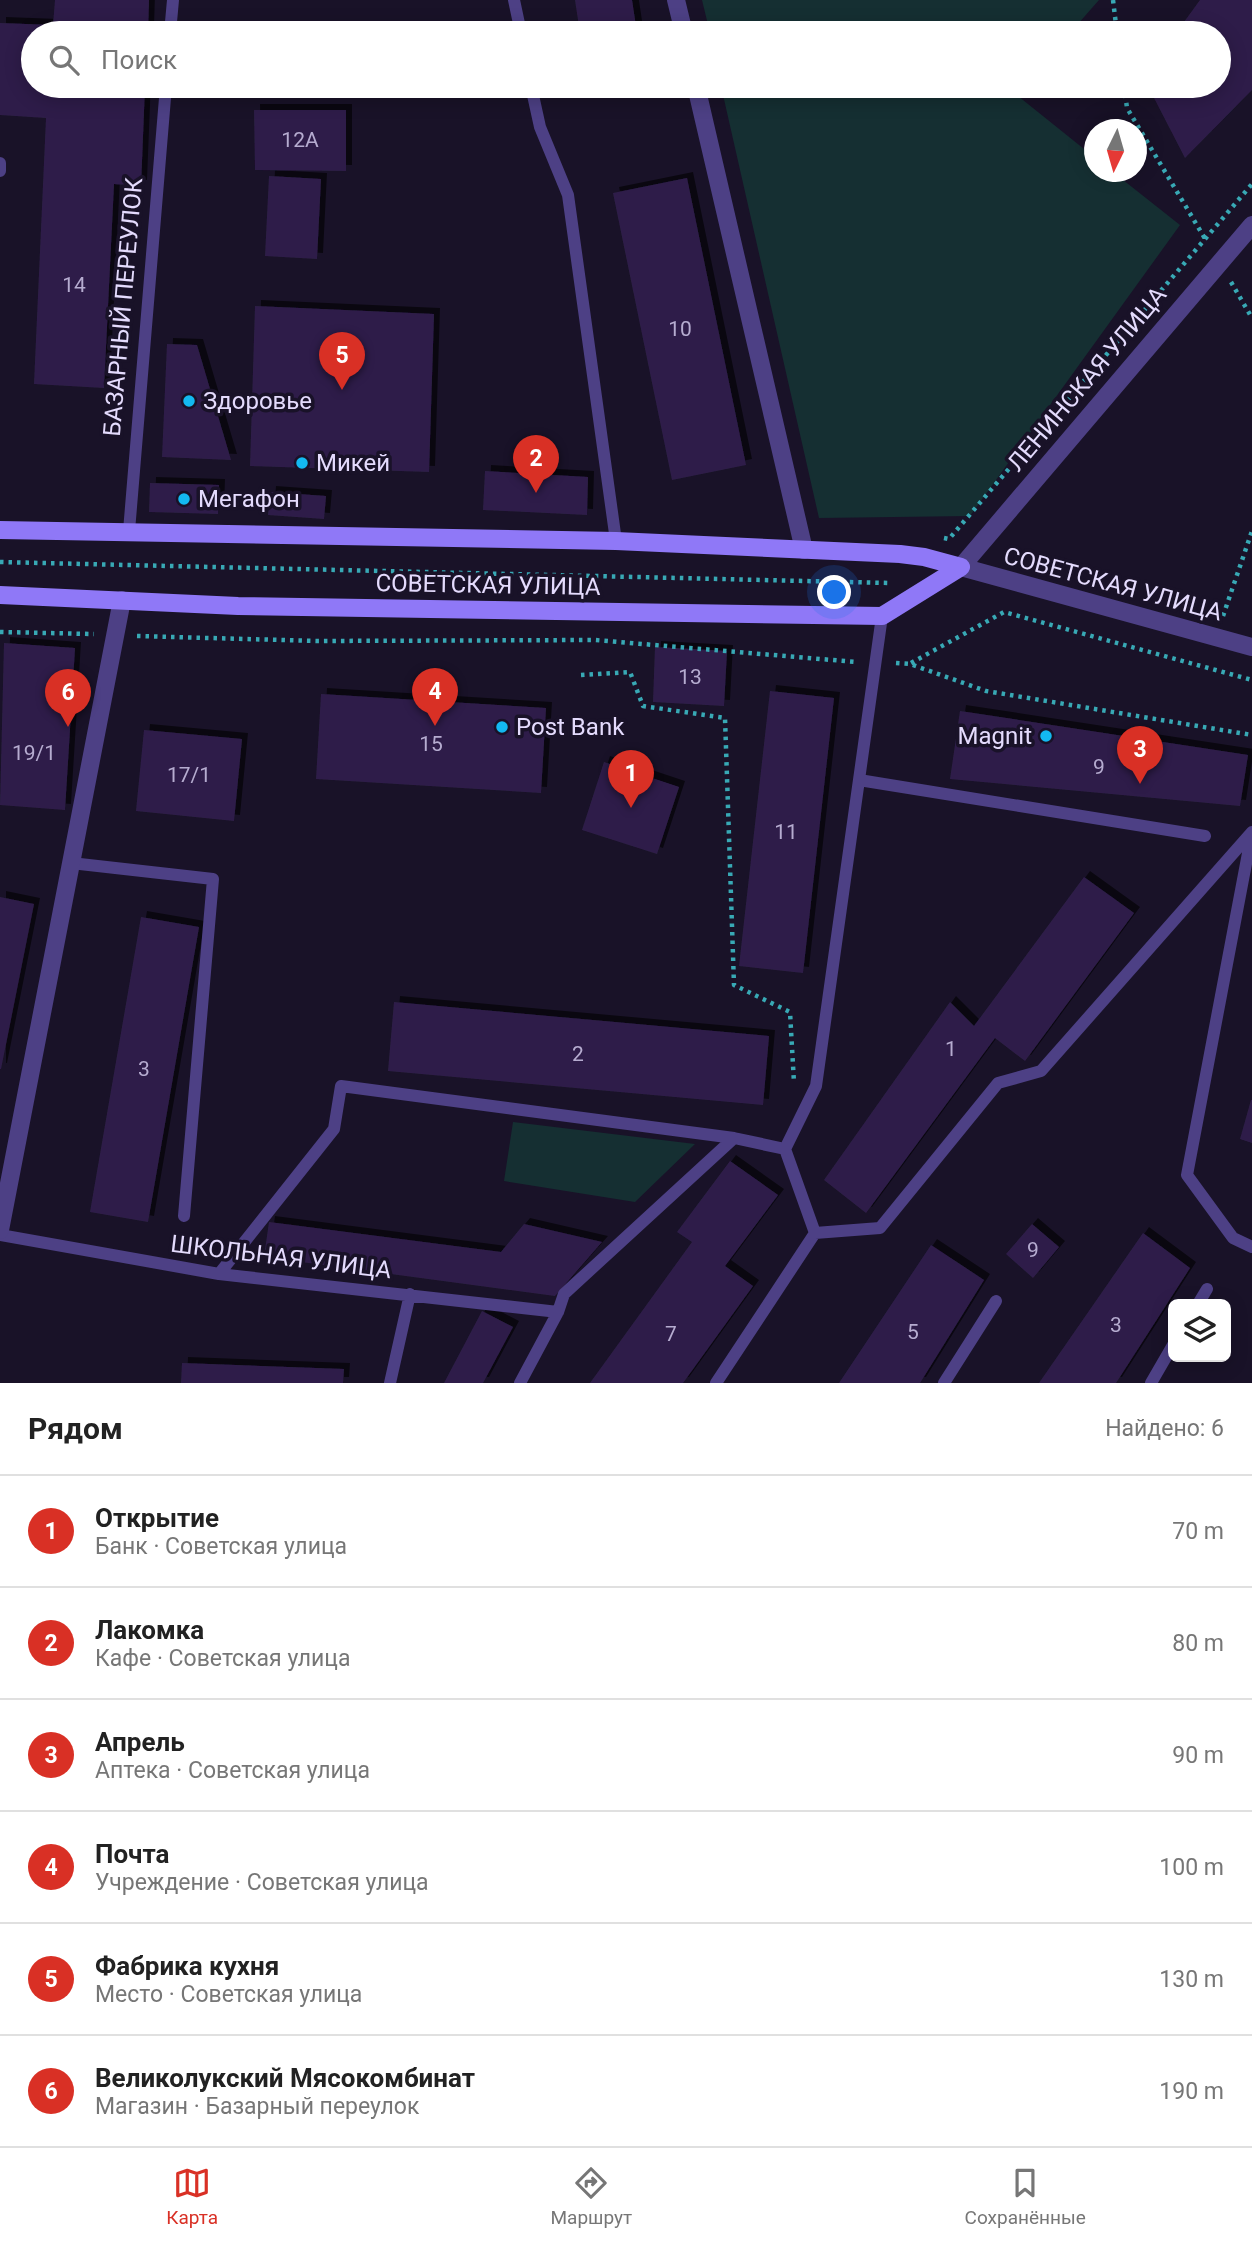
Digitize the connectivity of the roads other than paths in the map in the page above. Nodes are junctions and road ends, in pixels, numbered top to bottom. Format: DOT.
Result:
graph roads {
  1 [pos="173,0"];
  2 [pos="514,0"];
  3 [pos="676,0"];
  4 [pos="171,21"];
  5 [pos="518,21"];
  6 [pos="681,21"];
  7 [pos="165,98"];
  8 [pos="534,98"];
  9 [pos="699,98"];
  10 [pos="0,163"];
  11 [pos="0,170"];
  12 [pos="1252,225"];
  13 [pos="0,530"];
  14 [pos="129,531"];
  15 [pos="616,541"];
  16 [pos="804,550"];
  17 [pos="961,567"];
  18 [pos="0,595"];
  19 [pos="122,600"];
  20 [pos="882,616"];
  21 [pos="1252,647"];
  22 [pos="859,780"];
  23 [pos="1252,832"];
  24 [pos="1205,836"];
  25 [pos="71,863"];
  26 [pos="734,1138"];
  27 [pos="785,1149"];
  28 [pos="184,1216"];
  29 [pos="0,1232"];
  30 [pos="815,1233"];
  31 [pos="1252,1247"];
  32 [pos="219,1274"];
  33 [pos="1207,1289"];
  34 [pos="410,1294"];
  35 [pos="1201,1299"];
  36 [pos="996,1301"];
  37 [pos="558,1312"];
  38 [pos="1168,1354"];
  39 [pos="390,1383"];
  40 [pos="520,1383"];
  41 [pos="716,1383"];
  42 [pos="944,1383"];
  43 [pos="1151,1383"];
  1 -- 4 [label="lane"];
  2 -- 5 [label="lane"];
  3 -- 6 [label="street"];
  7 -- 14 [label="lane, БАЗАРНЫЙ ПЕРЕУЛОК"];
  8 -- 15 [label="lane"];
  9 -- 16 [label="street"];
  10 -- 11 [label="lane"];
  12 -- 17 [label="street, ЛЕНИНСКАЯ УЛИЦА"];
  13 -- 14 [label="main road, СОВЕТСКАЯ УЛИЦА"];
  14 -- 15 [label="main road, СОВЕТСКАЯ УЛИЦА"];
  15 -- 16 [label="main road, СОВЕТСКАЯ УЛИЦА"];
  16 -- 17 [label="main road, СОВЕТСКАЯ УЛИЦА"];
  17 -- 20 [label="main road"];
  17 -- 21 [label="street, СОВЕТСКАЯ УЛИЦА"];
  18 -- 19 [label="main road, СОВЕТСКАЯ УЛИЦА"];
  19 -- 20 [label="main road, СОВЕТСКАЯ УЛИЦА"];
  19 -- 25 [label="street"];
  20 -- 22 [label="lane"];
  22 -- 24 [label="lane"];
  22 -- 27 [label="lane"];
  23 -- 30 [label="lane"];
  23 -- 31 [label="lane"];
  25 -- 28 [label="lane"];
  25 -- 29 [label="street"];
  26 -- 27 [label="lane"];
  26 -- 32 [label="lane"];
  26 -- 37 [label="lane"];
  27 -- 30 [label="lane"];
  29 -- 32 [label="lane, ШКОЛЬНАЯ УЛИЦА"];
  30 -- 41 [label="lane"];
  32 -- 34 [label="lane, ШКОЛЬНАЯ УЛИЦА"];
  33 -- 35 [label="lane"];
  34 -- 37 [label="lane, ШКОЛЬНАЯ УЛИЦА"];
  34 -- 39 [label="lane"];
  36 -- 42 [label="lane"];
  37 -- 40 [label="lane"];
  38 -- 43 [label="lane"];
}
